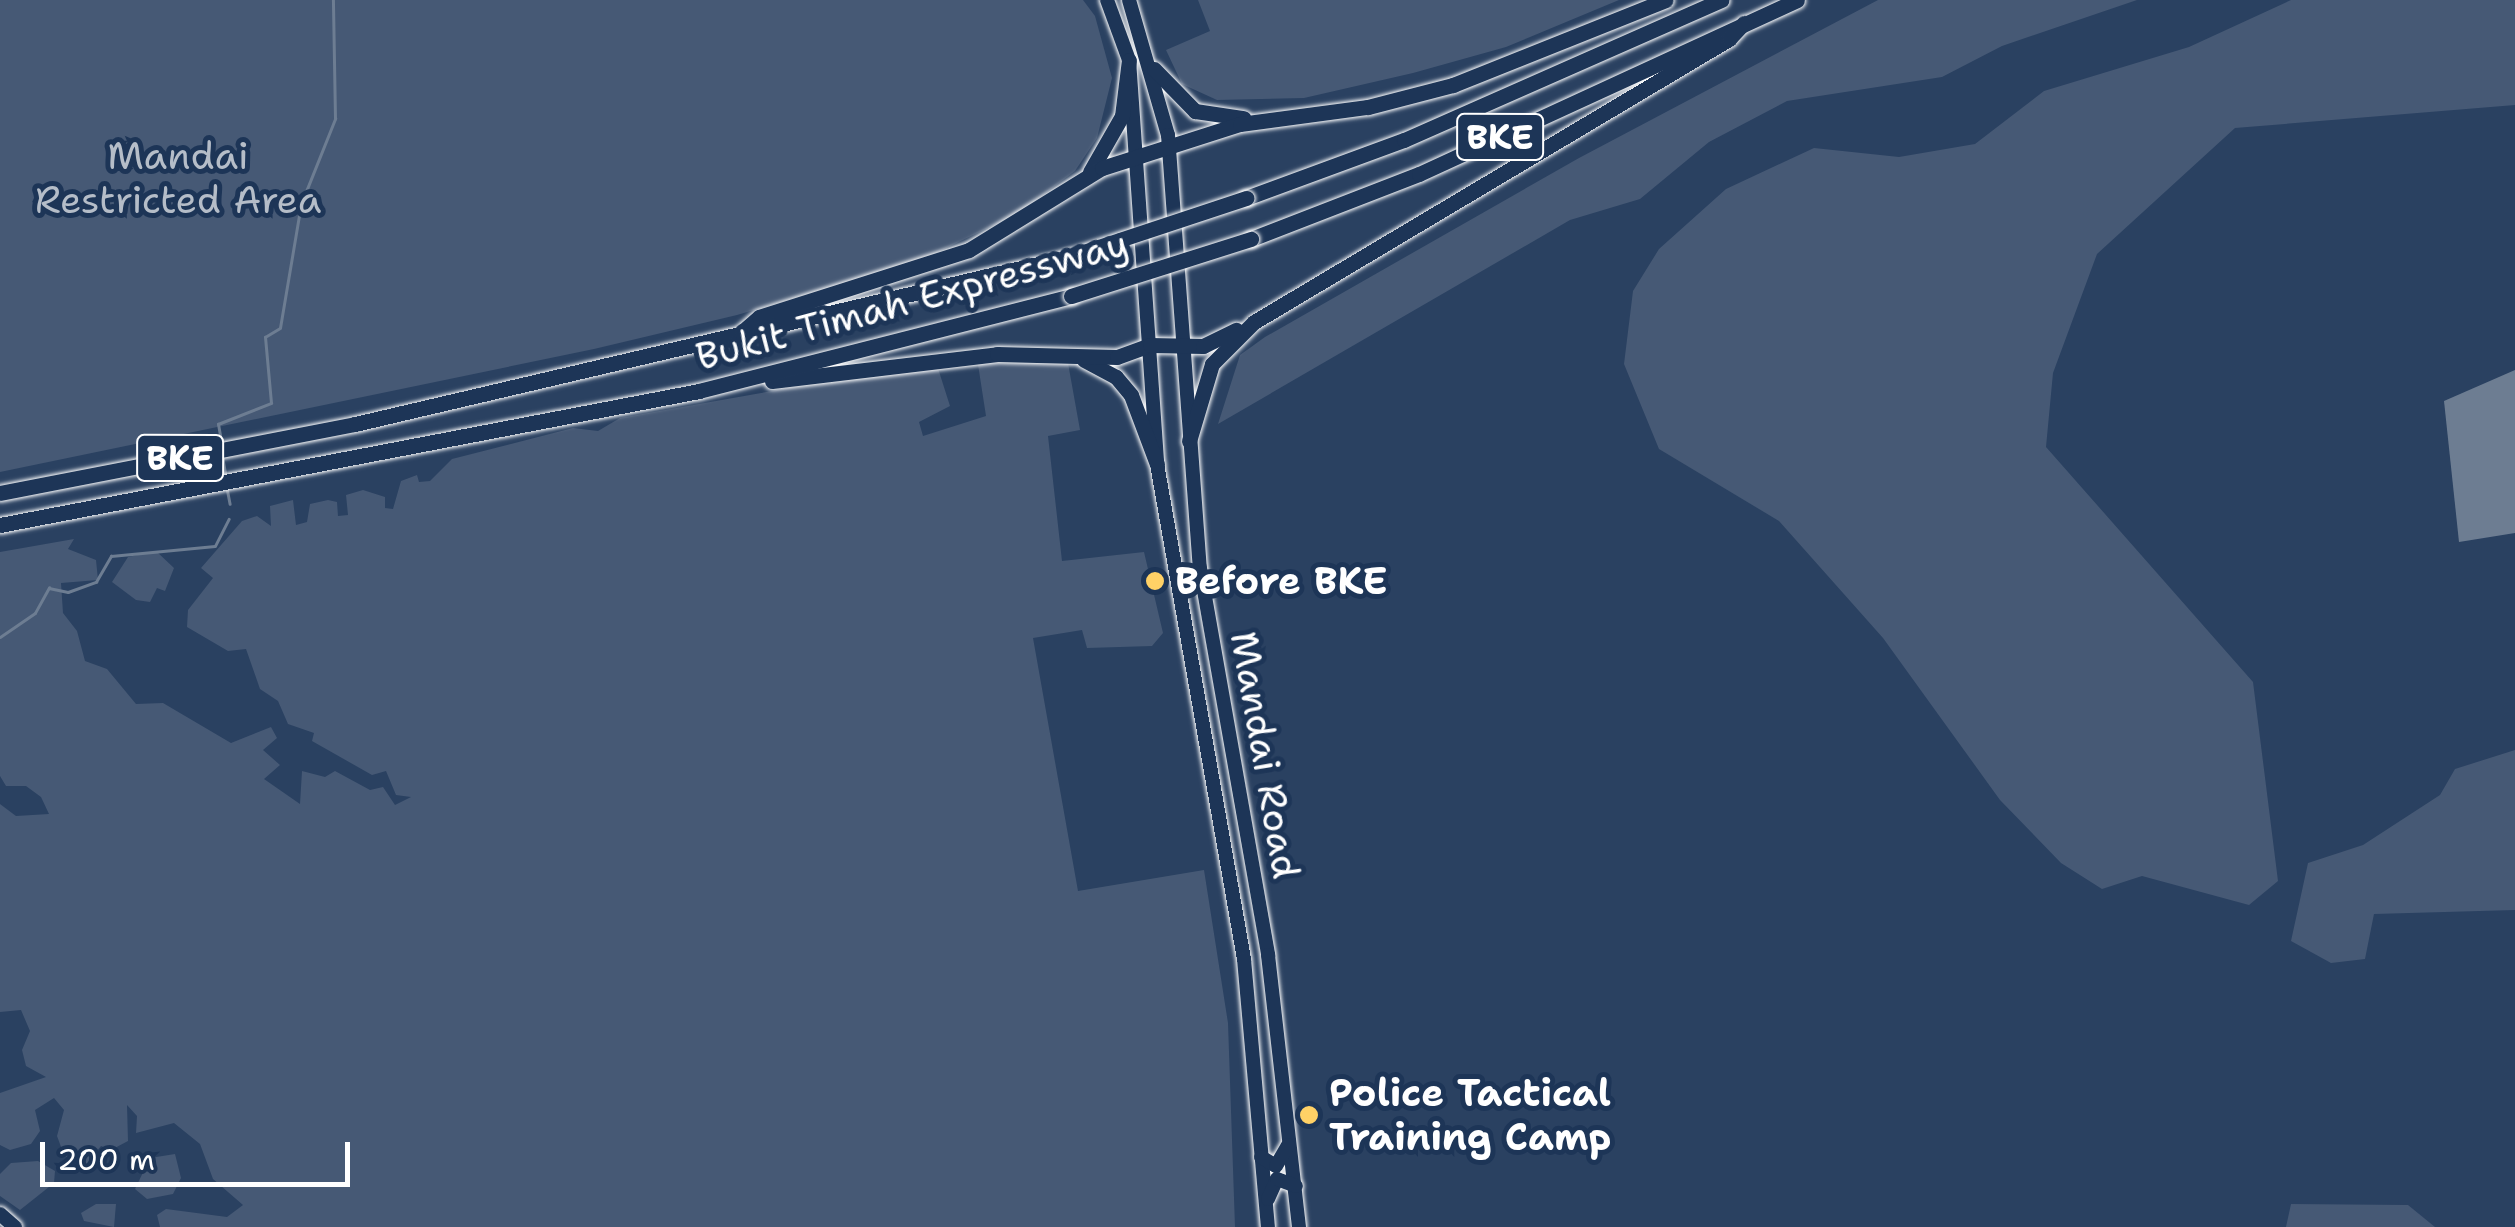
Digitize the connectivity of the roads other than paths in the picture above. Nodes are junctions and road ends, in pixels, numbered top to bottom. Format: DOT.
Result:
graph roads {
  1 [pos="1107,0"];
  2 [pos="1130,0"];
  3 [pos="1666,0"];
  4 [pos="1721,0"];
  5 [pos="1797,0"];
  6 [pos="1744,23"];
  7 [pos="1129,60"];
  8 [pos="1154,69"];
  9 [pos="1282,118"];
  10 [pos="1169,146"];
  11 [pos="1138,160"];
  12 [pos="1084,179"];
  13 [pos="1254,322"];
  14 [pos="735,338"];
  15 [pos="1150,345"];
  16 [pos="1184,349"];
  17 [pos="1080,358"];
  18 [pos="699,391"];
  19 [pos="1189,441"];
  20 [pos="1156,464"];
  21 [pos="2,492"];
  22 [pos="0,524"];
  23 [pos="1200,568"];
  24 [pos="1179,618"];
  25 [pos="1290,1139"];
  26 [pos="1261,1157"];
  27 [pos="1296,1186"];
  28 [pos="1267,1210"];
  29 [pos="0,1214"];
  30 [pos="16,1227"];
  31 [pos="1268,1227"];
  32 [pos="1299,1227"];
  1 -- 7 [label="main road, Mandai Road"];
  2 -- 8 [label="main road, Mandai Road"];
  3 -- 9 [label="highway"];
  4 -- 14 [label="highway, Bukit Timah Expressway / BKE, bridge"];
  5 -- 6 [label="highway, Bukit Timah Expressway / BKE"];
  6 -- 13 [label="highway"];
  6 -- 18 [label="highway, Bukit Timah Expressway / BKE, bridge"];
  7 -- 11 [label="main road, Mandai Road"];
  7 -- 12 [label="highway"];
  8 -- 9 [label="highway"];
  8 -- 10 [label="main road, Mandai Road"];
  9 -- 10 [label="highway"];
  10 -- 11 [label="highway"];
  10 -- 16 [label="main road, Mandai Road"];
  11 -- 12 [label="highway"];
  11 -- 15 [label="main road, Mandai Road"];
  12 -- 14 [label="highway"];
  13 -- 16 [label="highway"];
  13 -- 19 [label="highway"];
  14 -- 21 [label="highway, Bukit Timah Expressway / BKE"];
  15 -- 16 [label="highway"];
  15 -- 17 [label="highway"];
  15 -- 20 [label="main road, Mandai Road"];
  16 -- 19 [label="main road, Mandai Road"];
  17 -- 18 [label="highway"];
  17 -- 20 [label="highway"];
  18 -- 22 [label="highway, Bukit Timah Expressway / BKE"];
  19 -- 23 [label="main road, Mandai Road"];
  20 -- 24 [label="main road, Mandai Road"];
  23 -- 24 [label="main road"];
  23 -- 25 [label="main road, Mandai Road"];
  24 -- 26 [label="main road, Mandai Road"];
  25 -- 26 [label="main road"];
  25 -- 27 [label="main road, Mandai Road"];
  26 -- 28 [label="main road, Mandai Road"];
  27 -- 28 [label="main road"];
  27 -- 32 [label="main road, Mandai Road"];
  28 -- 31 [label="main road, Mandai Road"];
  29 -- 30 [label="main road"];
}
